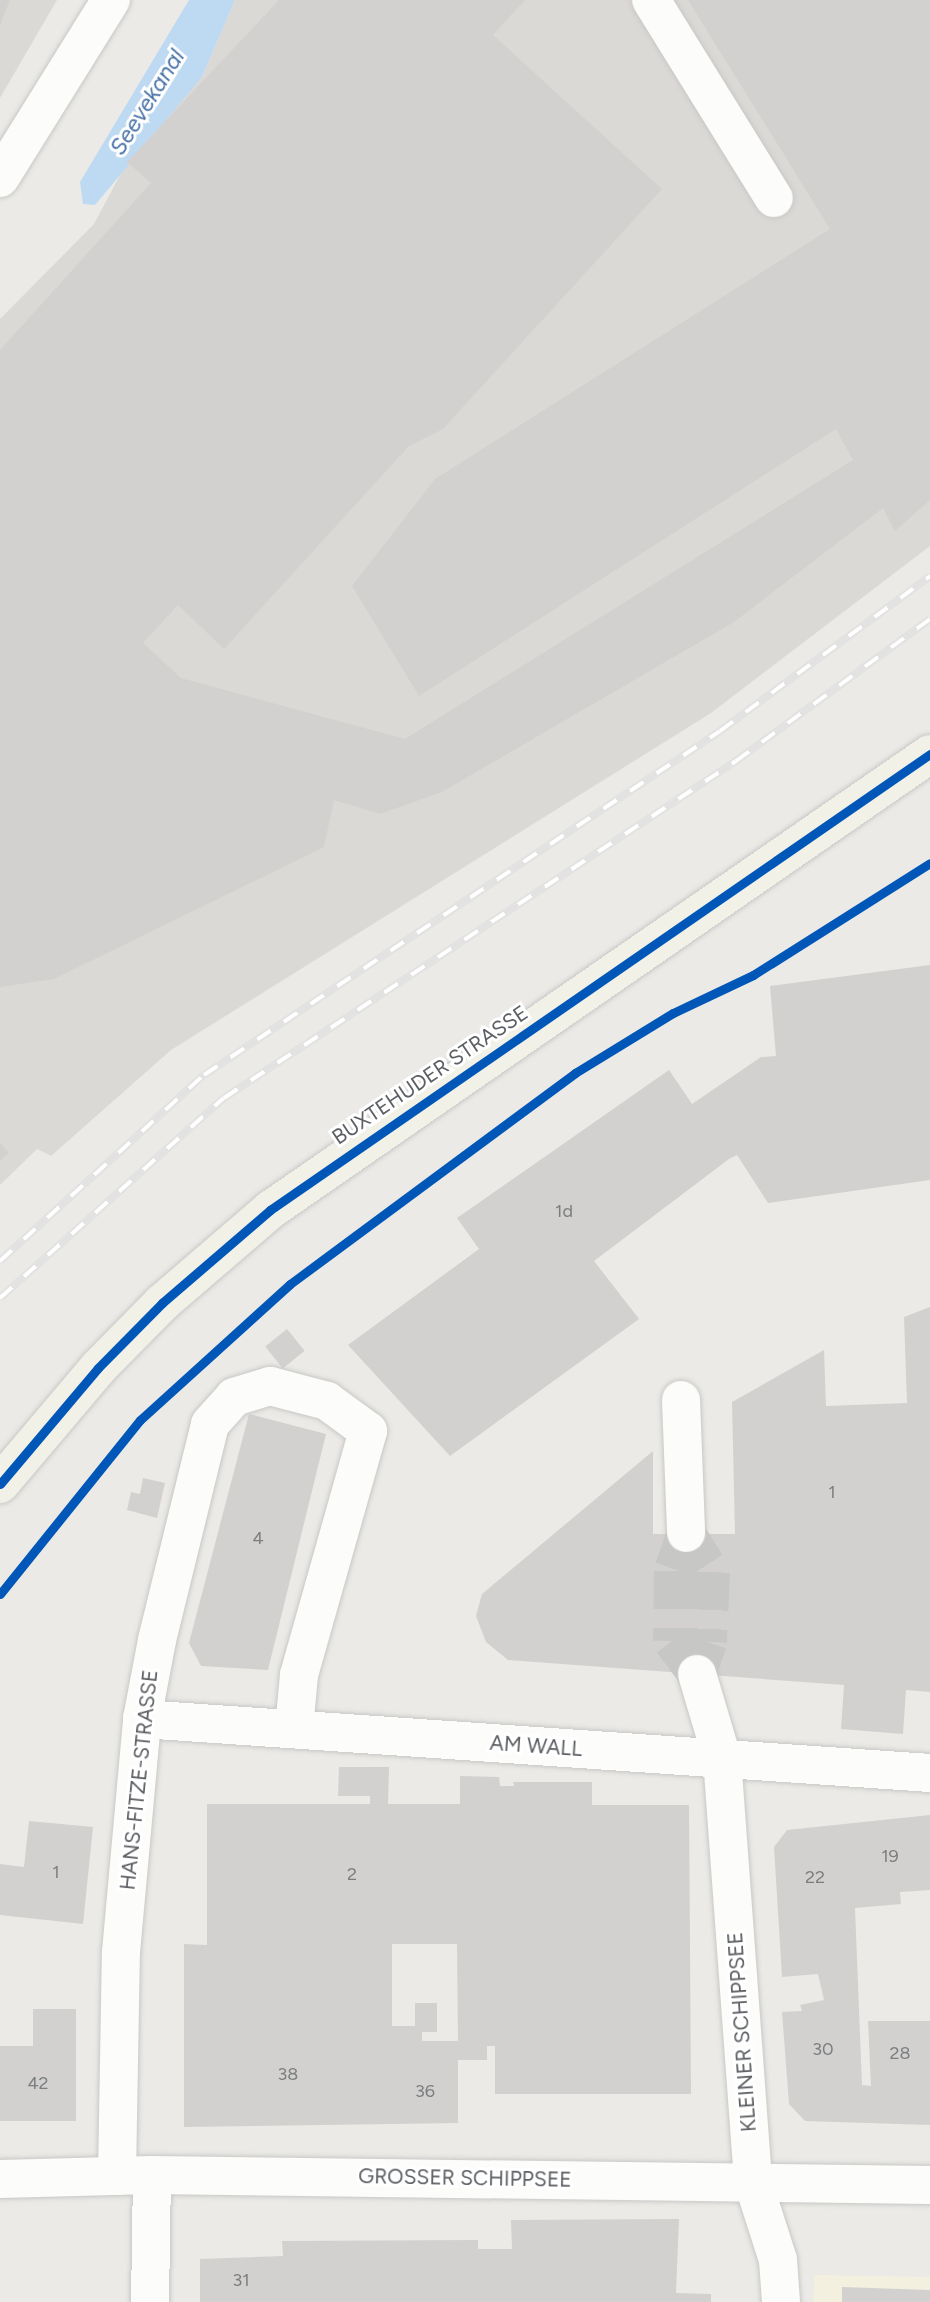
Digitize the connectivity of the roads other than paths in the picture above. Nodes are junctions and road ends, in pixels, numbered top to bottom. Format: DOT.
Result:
graph roads {
  1 [pos="111,0"];
  2 [pos="651,0"];
  3 [pos="0,178"];
  4 [pos="774,198"];
  5 [pos="930,754"];
  6 [pos="681,1400"];
  7 [pos="0,1484"];
  8 [pos="686,1534"];
  9 [pos="697,1674"];
  10 [pos="142,1719"];
  11 [pos="294,1729"];
  12 [pos="722,1759"];
  13 [pos="930,1773"];
  14 [pos="135,2175"];
  15 [pos="0,2179"];
  16 [pos="754,2182"];
  17 [pos="930,2185"];
  18 [pos="150,2302"];
  19 [pos="781,2302"];
  1 -- 3 [label="street"];
  2 -- 4 [label="street"];
  5 -- 7 [label="main road, BUXTEHUDER STRASSE"];
  6 -- 8 [label="street"];
  9 -- 12 [label="street, KLEINER SCHIPPSEE"];
  10 -- 11 [label="street, AM WALL"];
  10 -- 11 [label="street, HANS-FITZE-STRASSE"];
  10 -- 14 [label="street, HANS-FITZE-STRASSE"];
  11 -- 12 [label="street, AM WALL"];
  12 -- 13 [label="street, AM WALL"];
  12 -- 16 [label="street, KLEINER SCHIPPSEE"];
  14 -- 15 [label="street, GROSSER SCHIPPSEE"];
  14 -- 16 [label="street, GROSSER SCHIPPSEE"];
  14 -- 18 [label="street, HANS-FITZE-STRASSE"];
  16 -- 17 [label="street, GROSSER SCHIPPSEE"];
  16 -- 19 [label="street, KLEINER SCHIPPSEE"];
}
